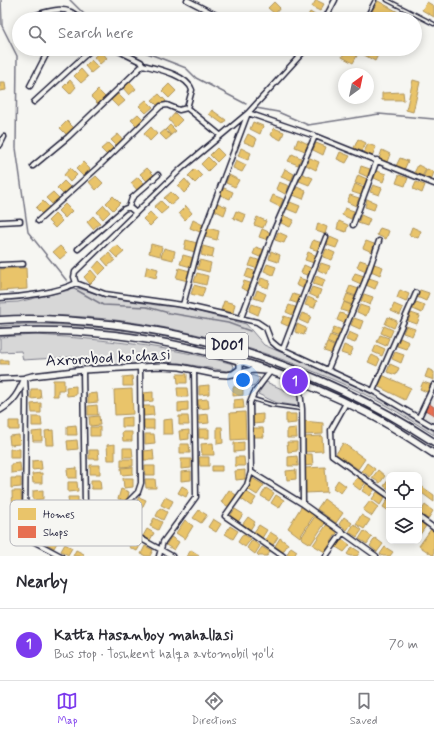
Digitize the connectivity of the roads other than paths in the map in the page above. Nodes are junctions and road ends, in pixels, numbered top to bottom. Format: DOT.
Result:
graph roads {
  1 [pos="187,0"];
  2 [pos="335,0"];
  3 [pos="375,0"];
  4 [pos="387,0"];
  5 [pos="48,12"];
  6 [pos="69,12"];
  7 [pos="210,12"];
  8 [pos="329,12"];
  9 [pos="368,12"];
  10 [pos="410,12"];
  11 [pos="422,18"];
  12 [pos="434,24"];
  13 [pos="46,56"];
  14 [pos="84,56"];
  15 [pos="129,56"];
  16 [pos="298,56"];
  17 [pos="143,65"];
  18 [pos="30,86"];
  19 [pos="34,102"];
  20 [pos="187,108"];
  21 [pos="248,113"];
  22 [pos="220,135"];
  23 [pos="315,136"];
  24 [pos="4,138"];
  25 [pos="0,145"];
  26 [pos="377,160"];
  27 [pos="33,166"];
  28 [pos="158,175"];
  29 [pos="434,184"];
  30 [pos="129,207"];
  31 [pos="136,212"];
  32 [pos="20,221"];
  33 [pos="38,221"];
  34 [pos="0,222"];
  35 [pos="353,225"];
  36 [pos="326,237"];
  37 [pos="379,241"];
  38 [pos="78,249"];
  39 [pos="23,264"];
  40 [pos="0,265"];
  41 [pos="76,282"];
  42 [pos="416,293"];
  43 [pos="0,298"];
  44 [pos="183,305"];
  45 [pos="241,318"];
  46 [pos="0,320"];
  47 [pos="0,332"];
  48 [pos="283,349"];
  49 [pos="240,362"];
  50 [pos="140,366"];
  51 [pos="328,369"];
  52 [pos="83,370"];
  53 [pos="194,370"];
  54 [pos="270,372"];
  55 [pos="233,374"];
  56 [pos="25,378"];
  57 [pos="0,379"];
  58 [pos="299,382"];
  59 [pos="434,385"];
  60 [pos="373,391"];
  61 [pos="252,398"];
  62 [pos="346,403"];
  63 [pos="302,409"];
  64 [pos="0,410"];
  65 [pos="419,417"];
  66 [pos="434,426"];
  67 [pos="434,442"];
  68 [pos="434,454"];
  69 [pos="251,472"];
  70 [pos="386,494"];
  71 [pos="25,500"];
  72 [pos="85,500"];
  73 [pos="130,500"];
  74 [pos="303,504"];
  75 [pos="422,519"];
  76 [pos="434,528"];
  77 [pos="343,532"];
  78 [pos="142,539"];
  79 [pos="42,546"];
  80 [pos="162,550"];
  81 [pos="61,556"];
  82 [pos="160,556"];
  83 [pos="172,556"];
  84 [pos="283,556"];
  85 [pos="326,556"];
  86 [pos="376,556"];
  1 -- 7 [label="street"];
  2 -- 8 [label="street"];
  3 -- 9 [label="lane"];
  4 -- 10 [label="lane"];
  5 -- 6 [label="street"];
  11 -- 12 [label="lane"];
  13 -- 18 [label="street"];
  14 -- 19 [label="street"];
  15 -- 17 [label="street"];
  16 -- 21 [label="street"];
  17 -- 20 [label="street"];
  17 -- 27 [label="street"];
  20 -- 22 [label="street"];
  20 -- 33 [label="street"];
  21 -- 22 [label="street"];
  21 -- 23 [label="street"];
  21 -- 44 [label="street"];
  22 -- 31 [label="street"];
  23 -- 26 [label="street"];
  23 -- 45 [label="street"];
  24 -- 25 [label="street"];
  26 -- 29 [label="street"];
  26 -- 35 [label="street"];
  28 -- 30 [label="street"];
  30 -- 31 [label="street"];
  30 -- 38 [label="street"];
  31 -- 41 [label="street"];
  32 -- 34 [label="street"];
  36 -- 48 [label="street"];
  37 -- 51 [label="street"];
  39 -- 40 [label="street"];
  41 -- 43 [label="street"];
  41 -- 44 [label="street"];
  42 -- 60 [label="street"];
  44 -- 45 [label="street"];
  45 -- 48 [label="street"];
  46 -- 67 [label="highway, D001"];
  47 -- 49 [label="highway, D001"];
  48 -- 51 [label="street"];
  49 -- 54 [label="highway, D001"];
  49 -- 55 [label="street"];
  50 -- 52 [label="street, Axrorobod ko'chasi"];
  50 -- 53 [label="street, Axrorobod ko'chasi"];
  50 -- 73 [label="street"];
  51 -- 60 [label="street"];
  52 -- 56 [label="street, Axrorobod ko'chasi"];
  52 -- 72 [label="street"];
  53 -- 55 [label="street, Axrorobod ko'chasi"];
  53 -- 80 [label="street"];
  54 -- 55 [label="street, Axrorobod ko'chasi"];
  54 -- 58 [label="highway, D001"];
  54 -- 61 [label="street"];
  56 -- 57 [label="street"];
  56 -- 64 [label="street, Axrorobod ko'chasi"];
  56 -- 71 [label="street"];
  58 -- 62 [label="highway, D001"];
  58 -- 63 [label="street"];
  59 -- 65 [label="street"];
  60 -- 65 [label="street"];
  61 -- 63 [label="lane"];
  61 -- 69 [label="street"];
  62 -- 68 [label="highway, D001"];
  62 -- 70 [label="street"];
  63 -- 74 [label="street"];
  65 -- 66 [label="street"];
  69 -- 74 [label="street"];
  69 -- 84 [label="street"];
  74 -- 77 [label="street"];
  75 -- 76 [label="street"];
  77 -- 85 [label="street"];
  77 -- 86 [label="street"];
  78 -- 80 [label="street"];
  79 -- 81 [label="street"];
  80 -- 82 [label="street"];
  80 -- 83 [label="street"];
}
